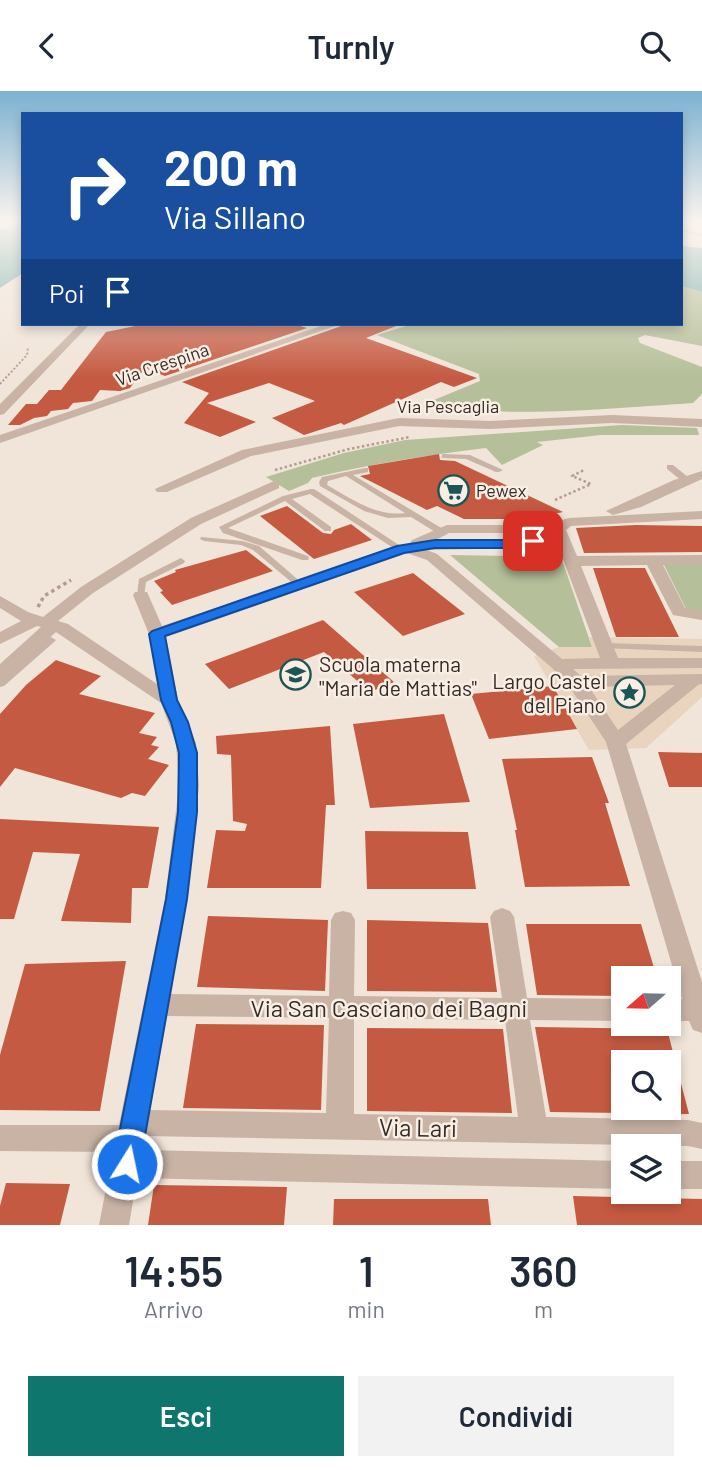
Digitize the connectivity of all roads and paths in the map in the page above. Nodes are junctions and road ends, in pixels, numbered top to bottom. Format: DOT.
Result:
graph roads {
  1 [pos="83,326"];
  2 [pos="330,326"];
  3 [pos="28,347"];
  4 [pos="0,384"];
  5 [pos="0,411"];
  6 [pos="702,423"];
  7 [pos="0,439"];
  8 [pos="445,456"];
  9 [pos="670,467"];
  10 [pos="365,470"];
  11 [pos="499,470"];
  12 [pos="584,470"];
  13 [pos="346,474"];
  14 [pos="702,475"];
  15 [pos="685,479"];
  16 [pos="274,485"];
  17 [pos="162,489"];
  18 [pos="286,498"];
  19 [pos="555,500"];
  20 [pos="413,514"];
  21 [pos="702,515"];
  22 [pos="328,529"];
  23 [pos="536,529"];
  24 [pos="440,531"];
  25 [pos="204,539"];
  26 [pos="405,549"];
  27 [pos="305,558"];
  28 [pos="702,560"];
  29 [pos="181,561"];
  30 [pos="572,561"];
  31 [pos="653,561"];
  32 [pos="299,584"];
  33 [pos="141,595"];
  34 [pos="0,601"];
  35 [pos="702,615"];
  36 [pos="46,627"];
  37 [pos="157,634"];
  38 [pos="2,637"];
  39 [pos="608,654"];
  40 [pos="558,664"];
  41 [pos="699,666"];
  42 [pos="0,674"];
  43 [pos="576,682"];
  44 [pos="0,684"];
  45 [pos="169,700"];
  46 [pos="616,742"];
  47 [pos="502,917"];
  48 [pos="343,920"];
  49 [pos="156,1005"];
  50 [pos="342,1007"];
  51 [pos="515,1008"];
  52 [pos="611,1010"];
  53 [pos="681,1012"];
  54 [pos="700,1016"];
  55 [pos="340,1125"];
  56 [pos="534,1129"];
  57 [pos="702,1136"];
  58 [pos="0,1138"];
  59 [pos="130,1142"];
  60 [pos="611,1174"];
  61 [pos="681,1175"];
  62 [pos="702,1175"];
  63 [pos="114,1225"];
  1 -- 5 [label="street"];
  2 -- 7 [label="street, Via Crespina"];
  3 -- 4 [label="path"];
  6 -- 17 [label="street, Via Pescaglia"];
  8 -- 11 [label="lane"];
  9 -- 15 [label="lane"];
  10 -- 13 [label="lane"];
  12 -- 19 [label="path"];
  13 -- 20 [label="lane"];
  13 -- 20 [label="lane"];
  14 -- 15 [label="street"];
  15 -- 23 [label="street"];
  16 -- 36 [label="street"];
  18 -- 22 [label="lane"];
  18 -- 26 [label="lane"];
  18 -- 27 [label="lane"];
  20 -- 24 [label="lane"];
  21 -- 30 [label="street"];
  23 -- 24 [label="street"];
  23 -- 26 [label="street"];
  24 -- 26 [label="street"];
  25 -- 32 [label="lane"];
  26 -- 32 [label="street"];
  26 -- 40 [label="street"];
  28 -- 31 [label="street"];
  29 -- 33 [label="lane"];
  30 -- 31 [label="street"];
  30 -- 39 [label="street"];
  31 -- 35 [label="street"];
  32 -- 37 [label="street"];
  33 -- 37 [label="street"];
  34 -- 36 [label="street"];
  36 -- 38 [label="street"];
  36 -- 42 [label="street"];
  36 -- 44 [label="lane"];
  36 -- 45 [label="street"];
  37 -- 45 [label="street"];
  39 -- 40 [label="street"];
  39 -- 41 [label="street"];
  40 -- 43 [label="street"];
  41 -- 43 [label="street"];
  41 -- 46 [label="street"];
  43 -- 46 [label="street"];
  45 -- 49 [label="street"];
  46 -- 54 [label="street"];
  47 -- 51 [label="street"];
  48 -- 50 [label="street"];
  49 -- 50 [label="street, Via San Casciano dei Bagni"];
  49 -- 59 [label="street"];
  50 -- 51 [label="street, Via San Casciano dei Bagni"];
  50 -- 55 [label="street"];
  51 -- 52 [label="street, Via San Casciano dei Bagni"];
  51 -- 56 [label="street"];
  53 -- 54 [label="street"];
  55 -- 56 [label="street, Via Lari"];
  55 -- 59 [label="street, Via Lari"];
  56 -- 57 [label="street, Via Lari"];
  58 -- 59 [label="street"];
  59 -- 60 [label="street"];
  59 -- 63 [label="street"];
  61 -- 62 [label="street"];
}
